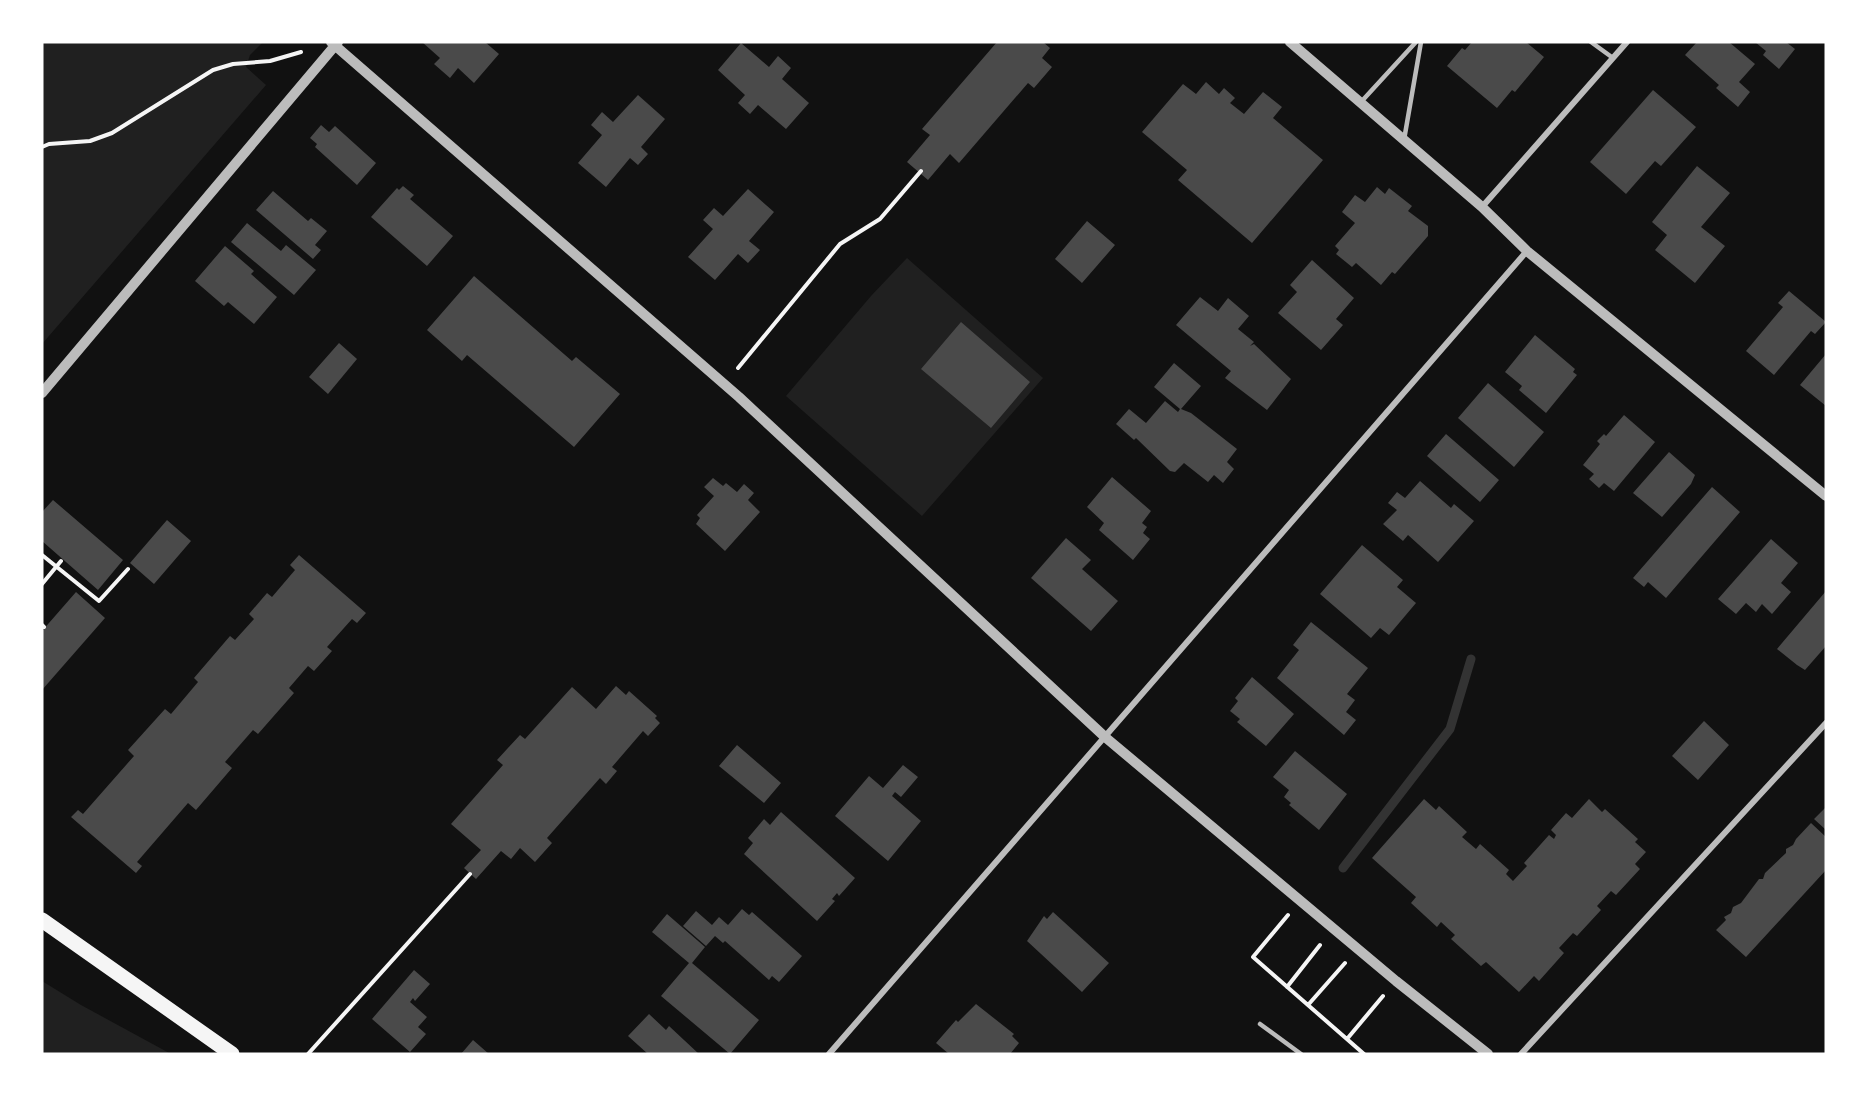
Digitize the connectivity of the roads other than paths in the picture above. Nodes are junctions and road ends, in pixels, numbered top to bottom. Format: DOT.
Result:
graph roads {
  1 [pos="1290,42"];
  2 [pos="1416,42"];
  3 [pos="1421,42"];
  4 [pos="1591,42"];
  5 [pos="1627,42"];
  6 [pos="334,43"];
  7 [pos="1613,58"];
  8 [pos="1361,103"];
  9 [pos="1404,140"];
  10 [pos="1482,207"];
  11 [pos="1527,251"];
  12 [pos="42,393"];
  13 [pos="1826,495"];
  14 [pos="1826,723"];
  15 [pos="1105,737"];
  16 [pos="42,920"];
  17 [pos="1260,1024"];
  18 [pos="232,1054"];
  19 [pos="829,1054"];
  20 [pos="1301,1054"];
  21 [pos="1488,1054"];
  22 [pos="1521,1054"];
  1 -- 8 [label="street"];
  2 -- 8 [label="lane"];
  3 -- 9 [label="lane"];
  4 -- 7 [label="lane"];
  5 -- 7 [label="street"];
  6 -- 12 [label="street"];
  6 -- 15 [label="street"];
  7 -- 10 [label="street"];
  8 -- 9 [label="street"];
  9 -- 10 [label="street"];
  10 -- 11 [label="street"];
  11 -- 13 [label="street"];
  11 -- 15 [label="street"];
  14 -- 22 [label="street"];
  15 -- 19 [label="street"];
  15 -- 21 [label="street"];
  16 -- 18 [label="main road"];
  17 -- 20 [label="lane"];
}
